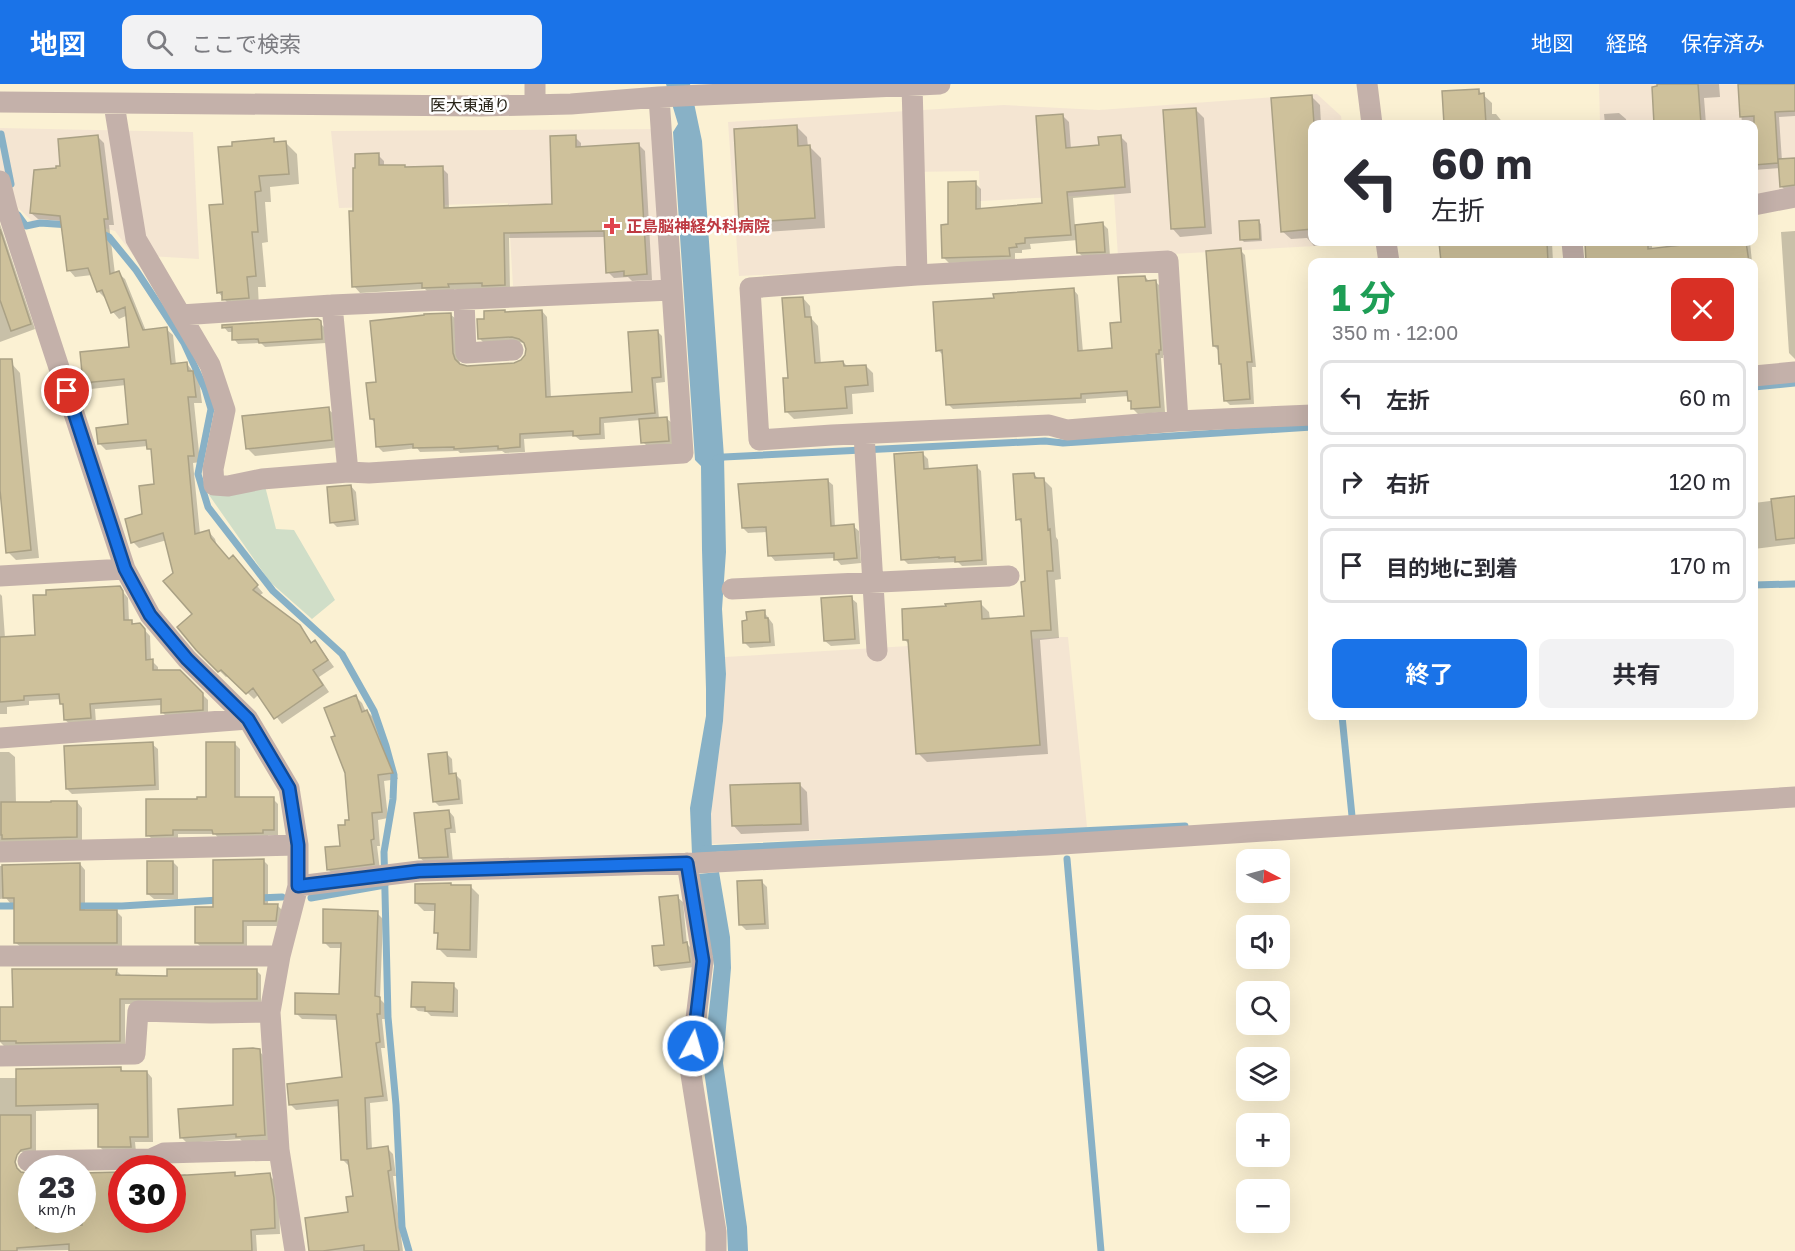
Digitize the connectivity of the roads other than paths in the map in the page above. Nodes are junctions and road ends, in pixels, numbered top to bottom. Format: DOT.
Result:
graph roads {
  1 [pos="939,84"];
  2 [pos="1367,84"];
  3 [pos="912,85"];
  4 [pos="535,94"];
  5 [pos="662,97"];
  6 [pos="0,102"];
  7 [pos="114,104"];
  8 [pos="1372,120"];
  9 [pos="0,181"];
  10 [pos="1795,197"];
  11 [pos="1758,204"];
  12 [pos="4,210"];
  13 [pos="917,275"];
  14 [pos="672,290"];
  15 [pos="464,300"];
  16 [pos="332,305"];
  17 [pos="181,315"];
  18 [pos="513,350"];
  19 [pos="1795,372"];
  20 [pos="1758,376"];
  21 [pos="1308,414"];
  22 [pos="1178,421"];
  23 [pos="865,444"];
  24 [pos="348,471"];
  25 [pos="125,569"];
  26 [pos="0,576"];
  27 [pos="1009,576"];
  28 [pos="873,582"];
  29 [pos="732,589"];
  30 [pos="877,651"];
  31 [pos="248,719"];
  32 [pos="0,738"];
  33 [pos="1795,797"];
  34 [pos="298,845"];
  35 [pos="0,852"];
  36 [pos="699,863"];
  37 [pos="298,886"];
  38 [pos="0,956"];
  39 [pos="280,956"];
  40 [pos="270,1012"];
  41 [pos="0,1056"];
  42 [pos="279,1150"];
  43 [pos="96,1160"];
  44 [pos="295,1251"];
  45 [pos="716,1251"];
  1 -- 3 [label="street, 医大東通り"];
  2 -- 8 [label="street"];
  3 -- 5 [label="street, 医大東通り"];
  3 -- 13 [label="street"];
  4 -- 5 [label="street, 医大東通り"];
  4 -- 7 [label="street, 医大東通り"];
  5 -- 14 [label="street"];
  6 -- 7 [label="street, 医大東通り"];
  7 -- 17 [label="street"];
  9 -- 12 [label="street"];
  10 -- 11 [label="street"];
  12 -- 25 [label="street"];
  13 -- 22 [label="street"];
  13 -- 23 [label="street"];
  14 -- 15 [label="street"];
  14 -- 24 [label="street"];
  15 -- 16 [label="street"];
  15 -- 18 [label="street"];
  16 -- 17 [label="street"];
  16 -- 24 [label="street"];
  17 -- 24 [label="street"];
  19 -- 20 [label="street"];
  21 -- 22 [label="street"];
  22 -- 23 [label="street"];
  23 -- 28 [label="street"];
  25 -- 26 [label="street"];
  25 -- 31 [label="street"];
  27 -- 28 [label="street"];
  28 -- 29 [label="street"];
  28 -- 30 [label="street"];
  31 -- 32 [label="street"];
  31 -- 34 [label="street"];
  33 -- 36 [label="street"];
  34 -- 35 [label="street"];
  34 -- 37 [label="street"];
  36 -- 37 [label="street"];
  36 -- 45 [label="street"];
  37 -- 39 [label="street"];
  38 -- 39 [label="street"];
  39 -- 40 [label="street"];
  40 -- 41 [label="street"];
  40 -- 42 [label="street"];
  42 -- 43 [label="street"];
  42 -- 44 [label="street"];
}
